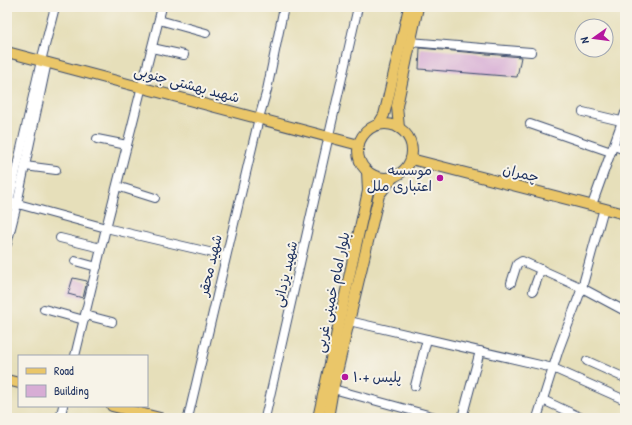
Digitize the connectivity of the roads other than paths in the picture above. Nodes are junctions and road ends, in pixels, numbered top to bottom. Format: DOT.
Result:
graph roads {
  1 [pos="55,7"];
  2 [pos="162,7"];
  3 [pos="284,7"];
  4 [pos="358,7"];
  5 [pos="409,7"];
  6 [pos="418,7"];
  7 [pos="159,20"];
  8 [pos="206,33"];
  9 [pos="410,42"];
  10 [pos="152,48"];
  11 [pos="7,52"];
  12 [pos="531,52"];
  13 [pos="184,54"];
  14 [pos="44,62"];
  15 [pos="142,87"];
  16 [pos="583,112"];
  17 [pos="259,118"];
  18 [pos="624,119"];
  19 [pos="530,124"];
  20 [pos="378,125"];
  21 [pos="399,128"];
  22 [pos="329,137"];
  23 [pos="97,138"];
  24 [pos="127,145"];
  25 [pos="359,145"];
  26 [pos="613,149"];
  27 [pos="625,150"];
  28 [pos="411,159"];
  29 [pos="25,166"];
  30 [pos="56,170"];
  31 [pos="367,171"];
  32 [pos="394,176"];
  33 [pos="117,186"];
  34 [pos="155,198"];
  35 [pos="11,202"];
  36 [pos="592,205"];
  37 [pos="604,208"];
  38 [pos="7,210"];
  39 [pos="625,214"];
  40 [pos="106,228"];
  41 [pos="60,238"];
  42 [pos="7,244"];
  43 [pos="101,248"];
  44 [pos="226,256"];
  45 [pos="75,261"];
  46 [pos="97,267"];
  47 [pos="541,269"];
  48 [pos="511,283"];
  49 [pos="582,288"];
  50 [pos="533,291"];
  51 [pos="44,309"];
  52 [pos="625,311"];
  53 [pos="85,317"];
  54 [pos="349,321"];
  55 [pos="112,322"];
  56 [pos="427,339"];
  57 [pos="480,351"];
  58 [pos="75,355"];
  59 [pos="587,361"];
  60 [pos="553,368"];
  61 [pos="625,378"];
  62 [pos="7,380"];
  63 [pos="18,383"];
  64 [pos="415,386"];
  65 [pos="333,388"];
  66 [pos="542,400"];
  67 [pos="625,400"];
  68 [pos="63,407"];
  69 [pos="116,407"];
  70 [pos="328,416"];
  71 [pos="60,418"];
  72 [pos="160,418"];
  73 [pos="188,418"];
  74 [pos="265,418"];
  75 [pos="318,418"];
  76 [pos="439,418"];
  77 [pos="462,418"];
  78 [pos="537,418"];
  79 [pos="582,418"];
  1 -- 14 [label="street"];
  2 -- 7 [label="street"];
  3 -- 17 [label="street, شهید محقر"];
  4 -- 22 [label="street, شهید یزدانی"];
  5 -- 20 [label="main road"];
  6 -- 9 [label="main road"];
  7 -- 8 [label="street"];
  7 -- 10 [label="street"];
  9 -- 12 [label="street"];
  9 -- 21 [label="main road"];
  10 -- 13 [label="street"];
  10 -- 15 [label="street"];
  11 -- 14 [label="main road, شهید بهشتی جنوبی"];
  14 -- 15 [label="main road, شهید بهشتی جنوبی"];
  14 -- 29 [label="street"];
  14 -- 35 [label="street"];
  15 -- 17 [label="main road, شهید بهشتی جنوبی"];
  15 -- 24 [label="street"];
  16 -- 18 [label="street"];
  17 -- 22 [label="main road, شهید بهشتی جنوبی"];
  17 -- 44 [label="street, شهید محقر"];
  18 -- 26 [label="street"];
  19 -- 26 [label="street"];
  20 -- 21 [label="main road"];
  20 -- 25 [label="main road"];
  21 -- 28 [label="main road"];
  22 -- 25 [label="main road, شهید بهشتی جنوبی"];
  22 -- 74 [label="street, شهید یزدانی"];
  23 -- 24 [label="street"];
  24 -- 33 [label="street"];
  25 -- 31 [label="main road"];
  26 -- 27 [label="street"];
  26 -- 36 [label="street"];
  28 -- 32 [label="main road"];
  28 -- 36 [label="main road, چمران"];
  29 -- 30 [label="street"];
  29 -- 35 [label="street"];
  31 -- 32 [label="main road"];
  31 -- 75 [label="main road, بلوار امام خمینی غربی"];
  32 -- 54 [label="main road, بلوار امام خمینی غربی"];
  33 -- 34 [label="street"];
  33 -- 40 [label="street"];
  35 -- 38 [label="street"];
  35 -- 40 [label="street"];
  35 -- 42 [label="street"];
  36 -- 37 [label="main road, چمران"];
  37 -- 39 [label="main road, چمران"];
  37 -- 49 [label="street"];
  40 -- 43 [label="street"];
  40 -- 44 [label="street"];
  41 -- 43 [label="street"];
  43 -- 46 [label="street"];
  44 -- 73 [label="street, شهید محقر"];
  45 -- 46 [label="street"];
  46 -- 53 [label="street"];
  47 -- 48 [label="street"];
  47 -- 49 [label="street"];
  47 -- 50 [label="street"];
  49 -- 52 [label="street"];
  49 -- 60 [label="street"];
  51 -- 53 [label="street"];
  53 -- 55 [label="street"];
  53 -- 58 [label="street"];
  54 -- 56 [label="street"];
  54 -- 65 [label="main road, بلوار امام خمینی غربی"];
  56 -- 57 [label="street"];
  56 -- 64 [label="street"];
  57 -- 60 [label="street"];
  57 -- 77 [label="street"];
  59 -- 61 [label="street"];
  60 -- 66 [label="street"];
  60 -- 67 [label="street"];
  62 -- 63 [label="main road"];
  65 -- 70 [label="main road, بلوار امام خمینی غربی"];
  65 -- 76 [label="street"];
  66 -- 78 [label="street"];
  66 -- 79 [label="street"];
  68 -- 71 [label="street"];
  69 -- 72 [label="main road"];
}
